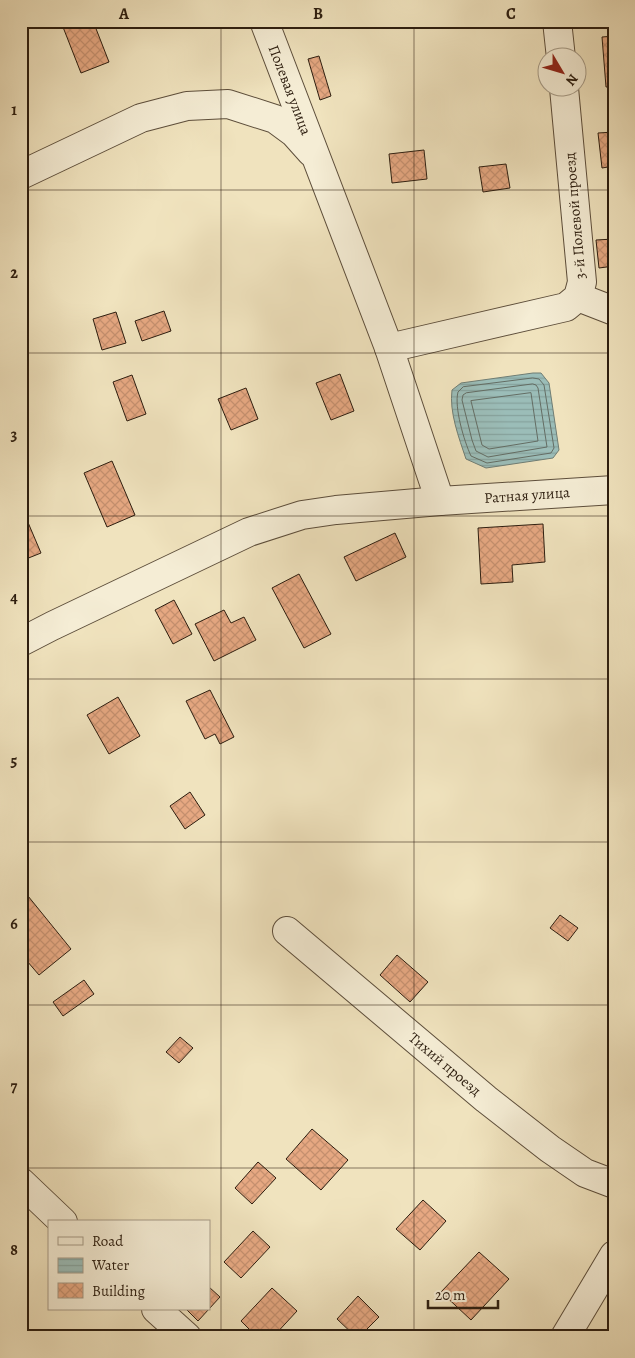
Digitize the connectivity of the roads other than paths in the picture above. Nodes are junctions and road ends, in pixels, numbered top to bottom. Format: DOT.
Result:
graph roads {
  1 [pos="264,21"];
  2 [pos="558,21"];
  3 [pos="560,48"];
  4 [pos="565,98"];
  5 [pos="317,158"];
  6 [pos="21,175"];
  7 [pos="578,297"];
  8 [pos="614,311"];
  9 [pos="389,348"];
  10 [pos="614,490"];
  11 [pos="440,501"];
  12 [pos="21,642"];
  13 [pos="287,931"];
  14 [pos="21,1182"];
  15 [pos="614,1184"];
  16 [pos="62,1220"];
  17 [pos="614,1255"];
  18 [pos="157,1310"];
  19 [pos="187,1337"];
  20 [pos="565,1337"];
  1 -- 5 [label="street, Полевая улица"];
  2 -- 3 [label="street"];
  4 -- 7 [label="street, 3-й Полевой проезд"];
  5 -- 6 [label="street"];
  5 -- 9 [label="street, Полевая улица"];
  7 -- 8 [label="street"];
  7 -- 9 [label="street, 3-й Полевой проезд"];
  9 -- 11 [label="street, Полевая улица"];
  10 -- 11 [label="street, Ратная улица"];
  11 -- 12 [label="street, Ратная улица"];
  13 -- 15 [label="street, Тихий проезд"];
  14 -- 16 [label="street"];
  17 -- 20 [label="street"];
  18 -- 19 [label="street"];
}
